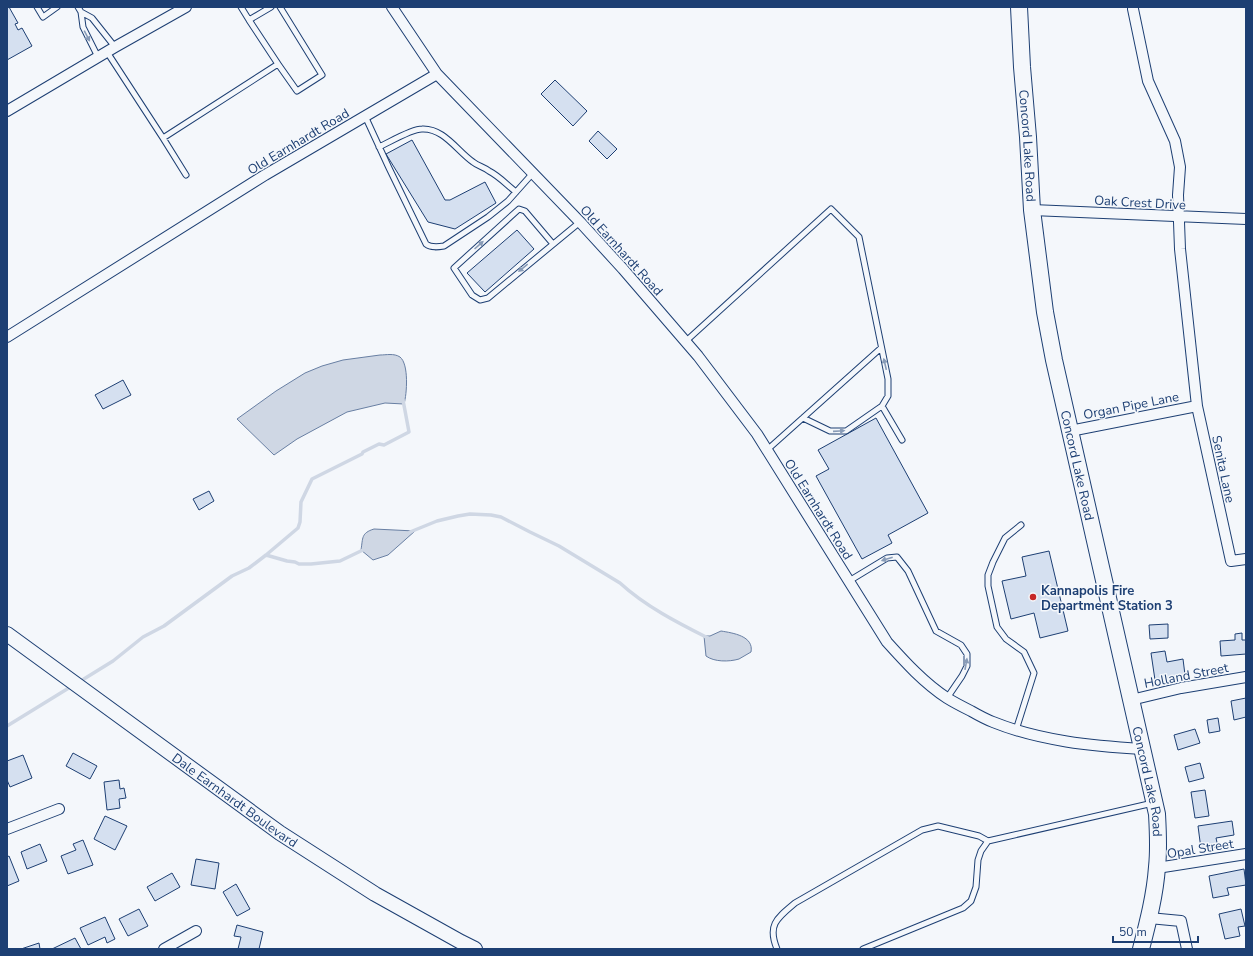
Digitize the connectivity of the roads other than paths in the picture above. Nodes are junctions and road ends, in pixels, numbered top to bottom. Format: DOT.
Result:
graph roads {
  1 [pos="37,7"];
  2 [pos="58,7"];
  3 [pos="78,7"];
  4 [pos="186,7"];
  5 [pos="241,7"];
  6 [pos="271,7"];
  7 [pos="280,7"];
  8 [pos="392,7"];
  9 [pos="1019,7"];
  10 [pos="1133,9"];
  11 [pos="82,12"];
  12 [pos="250,20"];
  13 [pos="107,52"];
  14 [pos="278,64"];
  15 [pos="437,74"];
  16 [pos="7,111"];
  17 [pos="365,116"];
  18 [pos="163,138"];
  19 [pos="379,146"];
  20 [pos="533,173"];
  21 [pos="186,175"];
  22 [pos="516,192"];
  23 [pos="1032,210"];
  24 [pos="1179,216"];
  25 [pos="1246,219"];
  26 [pos="580,222"];
  27 [pos="554,244"];
  28 [pos="7,337"];
  29 [pos="686,342"];
  30 [pos="881,348"];
  31 [pos="882,406"];
  32 [pos="1197,406"];
  33 [pos="803,418"];
  34 [pos="1070,431"];
  35 [pos="902,440"];
  36 [pos="767,451"];
  37 [pos="1020,525"];
  38 [pos="1246,559"];
  39 [pos="849,581"];
  40 [pos="7,634"];
  41 [pos="1246,677"];
  42 [pos="947,698"];
  43 [pos="1131,700"];
  44 [pos="1016,730"];
  45 [pos="1142,750"];
  46 [pos="1154,803"];
  47 [pos="59,809"];
  48 [pos="7,829"];
  49 [pos="988,841"];
  50 [pos="1246,854"];
  51 [pos="1157,868"];
  52 [pos="1149,918"];
  53 [pos="196,931"];
  54 [pos="164,949"];
  55 [pos="475,949"];
  56 [pos="777,949"];
  57 [pos="862,949"];
  58 [pos="1142,949"];
  59 [pos="1187,949"];
  1 -- 2 [label="lane"];
  3 -- 11 [label="lane"];
  4 -- 13 [label="street"];
  5 -- 12 [label="lane"];
  6 -- 12 [label="lane"];
  7 -- 14 [label="lane"];
  8 -- 15 [label="street"];
  9 -- 23 [label="main road, Concord Lake Road"];
  10 -- 24 [label="street, Senita Lane"];
  11 -- 13 [label="lane"];
  11 -- 13 [label="lane, one-way"];
  12 -- 14 [label="lane"];
  13 -- 16 [label="street"];
  13 -- 18 [label="lane"];
  14 -- 18 [label="lane"];
  15 -- 17 [label="street, Old Earnhardt Road"];
  15 -- 20 [label="street, Old Earnhardt Road"];
  17 -- 19 [label="lane"];
  17 -- 28 [label="street, Old Earnhardt Road"];
  18 -- 21 [label="lane"];
  19 -- 22 [label="lane"];
  19 -- 22 [label="lane"];
  20 -- 22 [label="lane"];
  20 -- 26 [label="street, Old Earnhardt Road"];
  23 -- 24 [label="street, Oak Crest Drive"];
  23 -- 34 [label="main road, Concord Lake Road"];
  24 -- 25 [label="street, Oak Crest Drive"];
  24 -- 32 [label="street, Senita Lane"];
  26 -- 27 [label="lane"];
  26 -- 29 [label="street, Old Earnhardt Road"];
  27 -- 27 [label="lane, one-way"];
  29 -- 30 [label="lane"];
  29 -- 36 [label="street, Old Earnhardt Road"];
  31 -- 30 [label="lane, one-way"];
  30 -- 33 [label="lane"];
  33 -- 31 [label="lane, one-way"];
  31 -- 35 [label="lane"];
  32 -- 34 [label="street, Organ Pipe Lane"];
  32 -- 38 [label="street, Senita Lane"];
  33 -- 36 [label="lane"];
  34 -- 43 [label="main road, Concord Lake Road"];
  36 -- 39 [label="street, Old Earnhardt Road"];
  37 -- 44 [label="lane"];
  39 -- 42 [label="street, Old Earnhardt Road"];
  42 -- 39 [label="lane, one-way"];
  40 -- 55 [label="main road, Dale Earnhardt Boulevard"];
  41 -- 43 [label="street, Holland Street"];
  42 -- 44 [label="street, Old Earnhardt Road"];
  43 -- 45 [label="main road, Concord Lake Road"];
  44 -- 45 [label="street, Old Earnhardt Road"];
  45 -- 46 [label="main road, Concord Lake Road"];
  46 -- 49 [label="lane"];
  46 -- 51 [label="main road, Concord Lake Road"];
  47 -- 48 [label="street"];
  49 -- 56 [label="lane"];
  49 -- 57 [label="lane"];
  50 -- 51 [label="street, Opal Street"];
  51 -- 52 [label="main road, Concord Lake Road"];
  52 -- 58 [label="main road, Concord Lake Road"];
  52 -- 59 [label="street"];
  53 -- 54 [label="street"];
}
